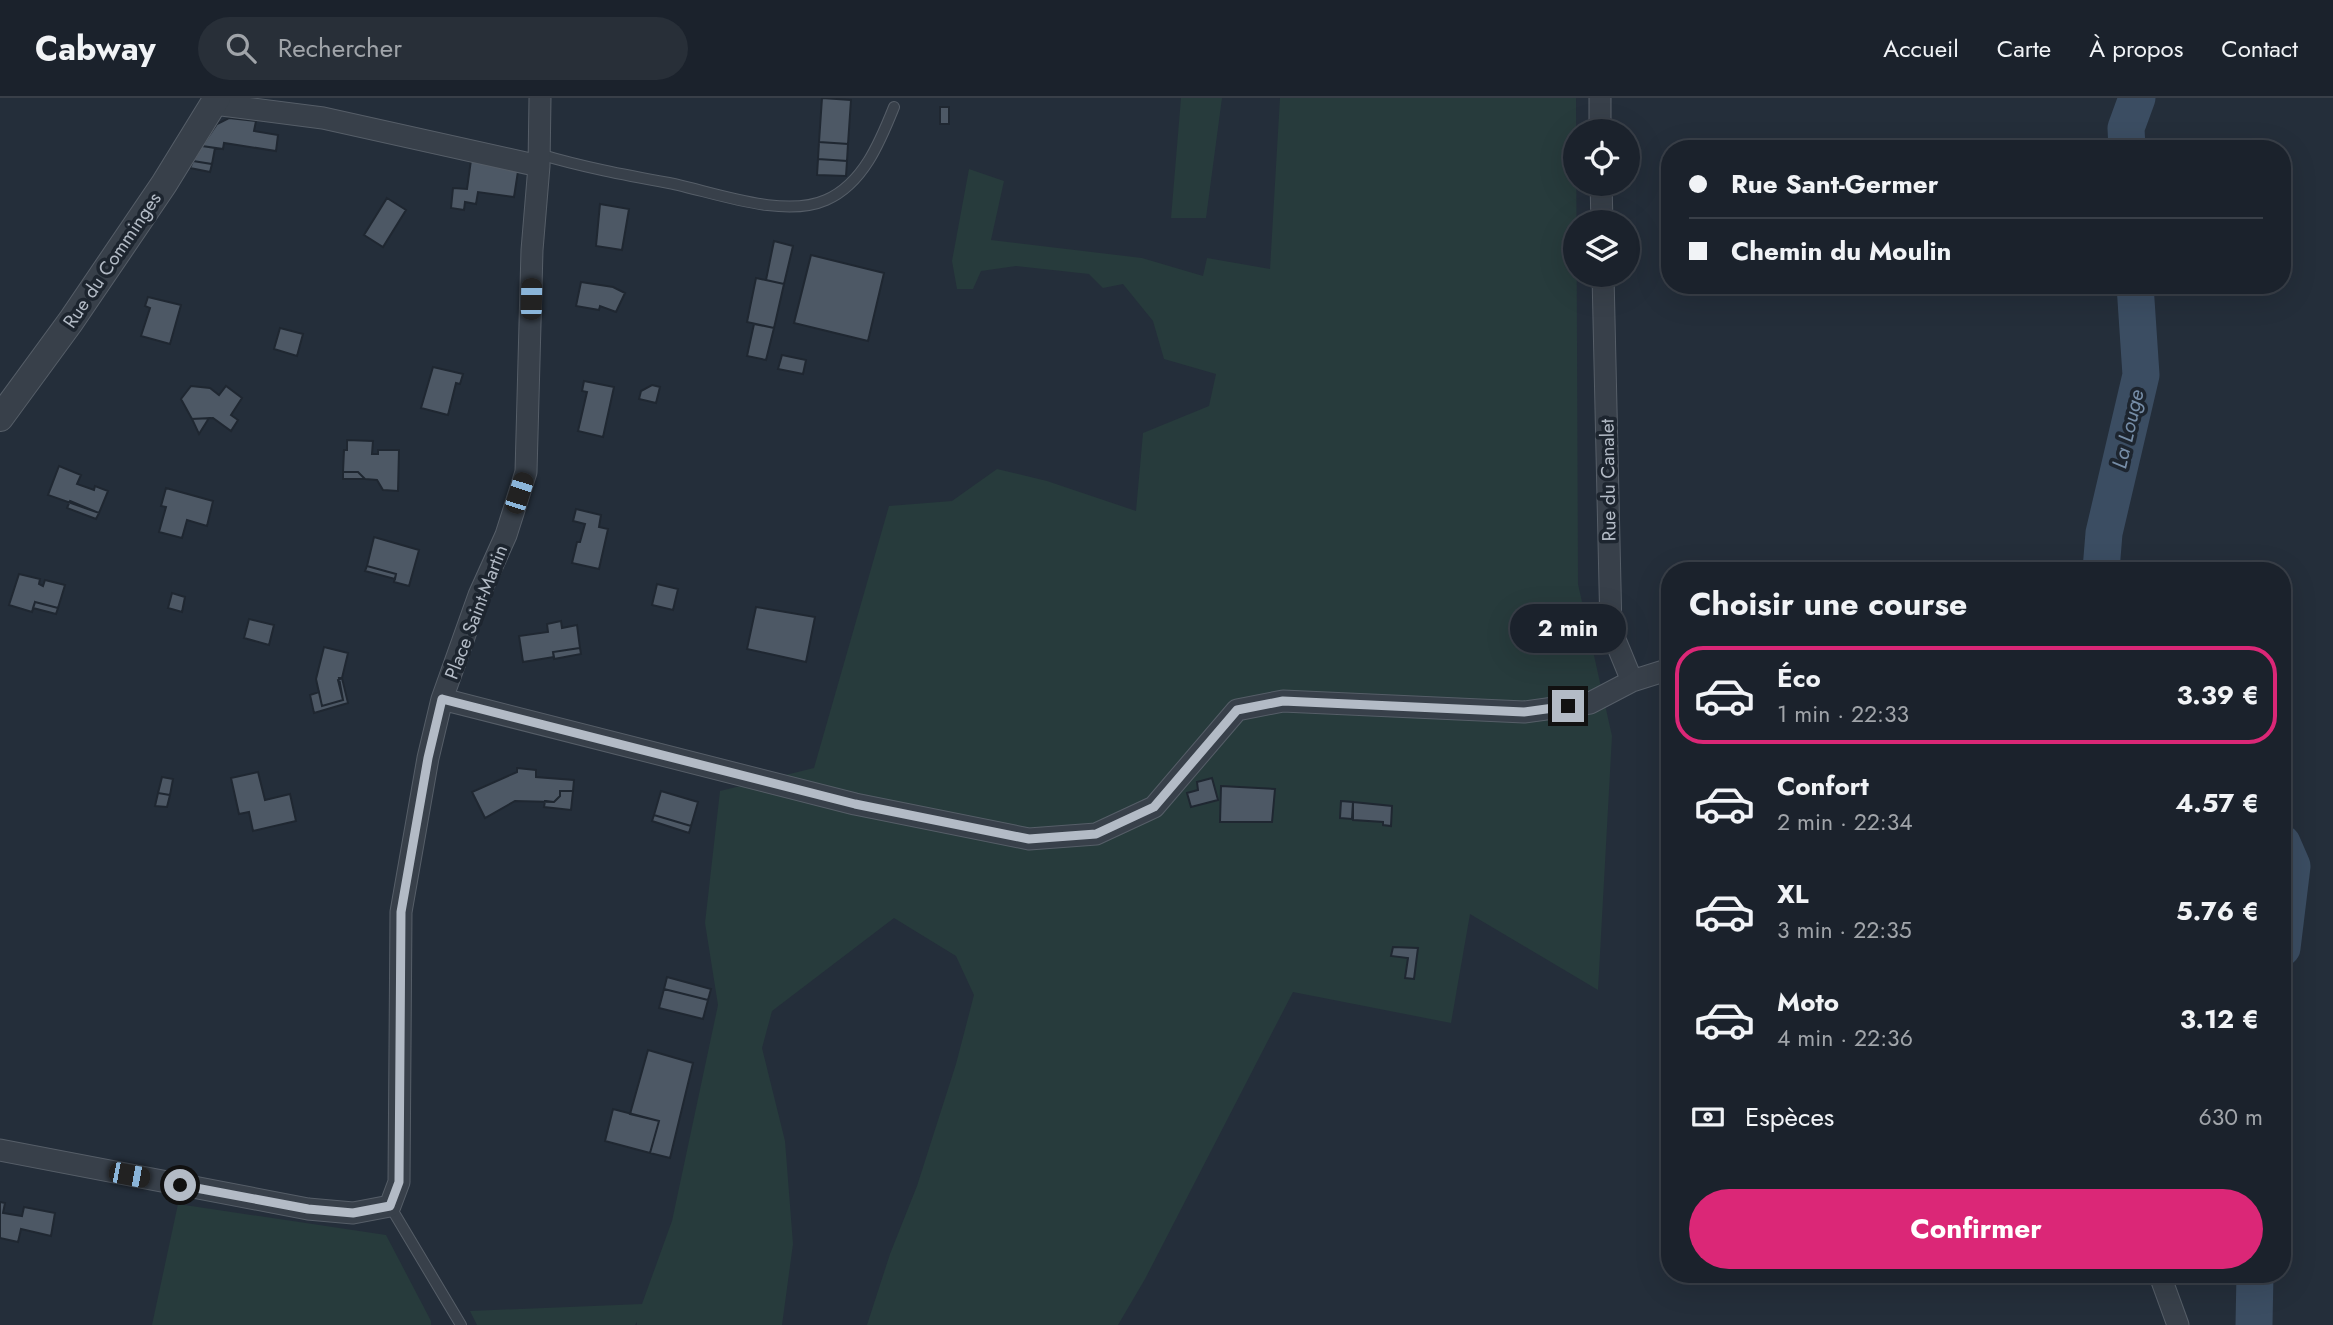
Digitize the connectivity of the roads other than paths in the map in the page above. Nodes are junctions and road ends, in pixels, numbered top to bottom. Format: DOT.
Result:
graph roads {
  1 [pos="540,98"];
  2 [pos="1600,98"];
  3 [pos="215,101"];
  4 [pos="894,107"];
  5 [pos="1600,119"];
  6 [pos="539,160"];
  7 [pos="1603,287"];
  8 [pos="0,418"];
  9 [pos="1661,672"];
  10 [pos="1632,681"];
  11 [pos="442,699"];
  12 [pos="0,1150"];
  13 [pos="390,1206"];
  14 [pos="2163,1283"];
  15 [pos="461,1325"];
  16 [pos="2178,1325"];
  1 -- 6 [label="street, Place Saint-Martin"];
  2 -- 5 [label="street"];
  3 -- 6 [label="street"];
  3 -- 8 [label="street, Rue du Comminges"];
  4 -- 6 [label="lane"];
  6 -- 11 [label="street, Place Saint-Martin"];
  7 -- 10 [label="street, Rue du Canalet"];
  9 -- 10 [label="street"];
  10 -- 11 [label="street"];
  11 -- 13 [label="street, Place Saint-Martin"];
  12 -- 13 [label="street"];
  13 -- 15 [label="lane"];
  14 -- 16 [label="street"];
}
